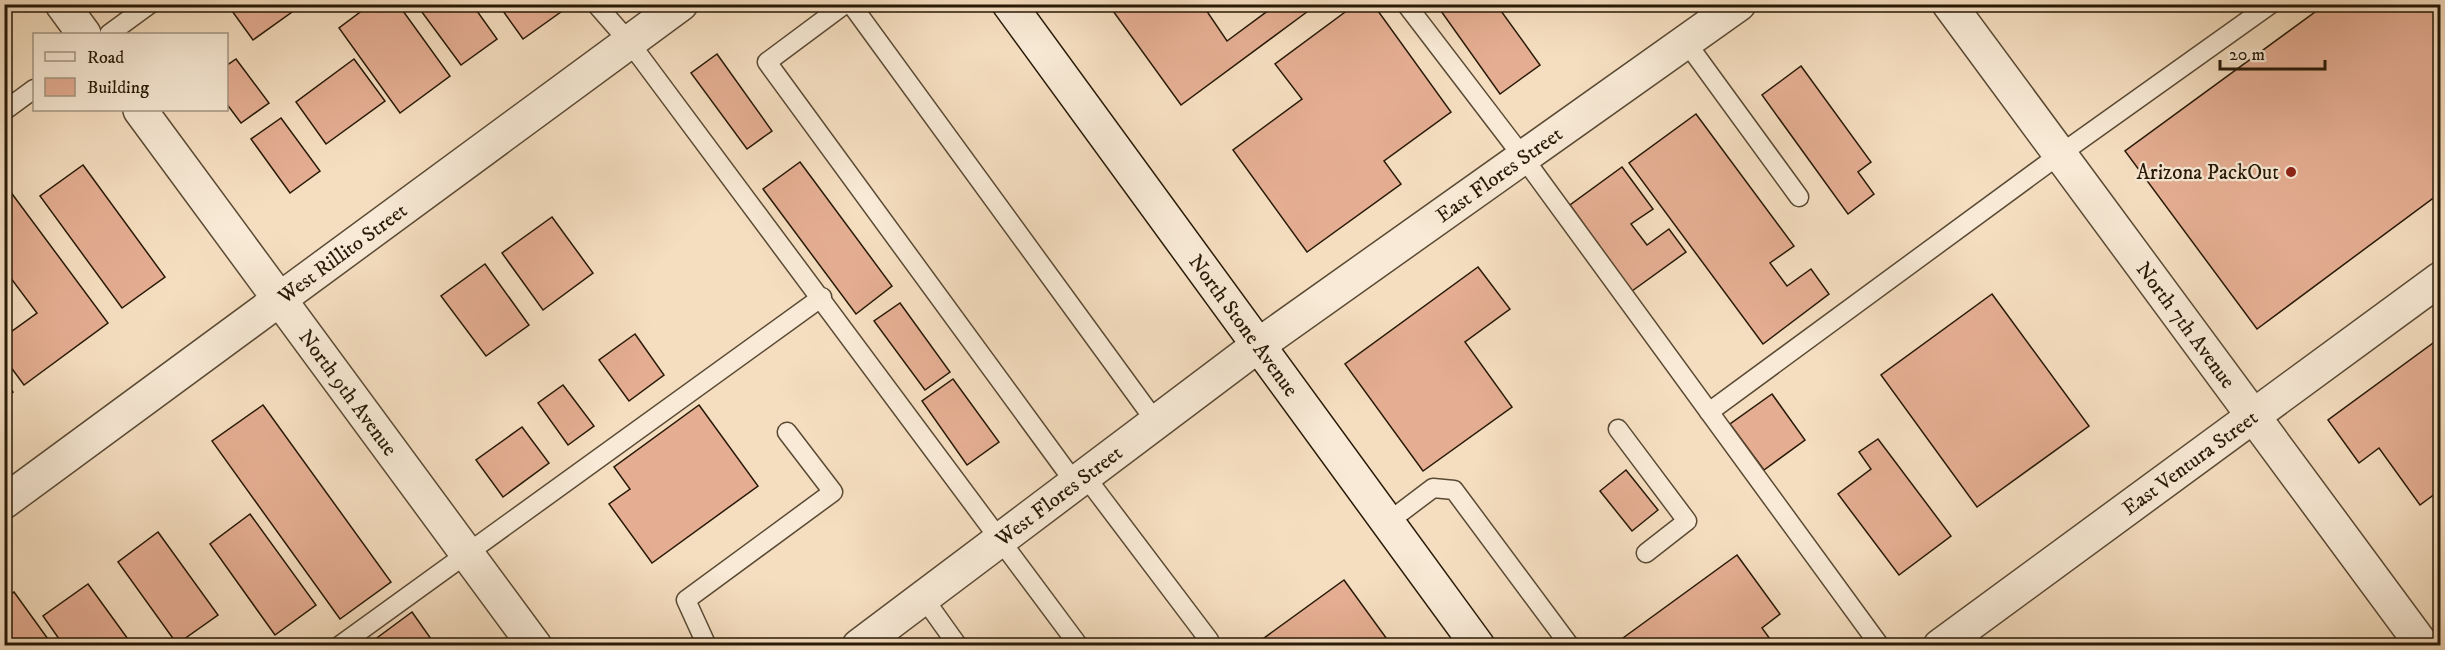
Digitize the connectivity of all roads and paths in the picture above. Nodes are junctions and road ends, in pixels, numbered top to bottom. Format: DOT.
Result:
graph roads {
  1 [pos="62,4"];
  2 [pos="150,4"];
  3 [pos="596,4"];
  4 [pos="681,4"];
  5 [pos="844,4"];
  6 [pos="851,4"];
  7 [pos="1009,4"];
  8 [pos="1406,4"];
  9 [pos="1739,4"];
  10 [pos="1949,4"];
  11 [pos="2271,4"];
  12 [pos="83,33"];
  13 [pos="110,33"];
  14 [pos="1686,42"];
  15 [pos="630,43"];
  16 [pos="33,90"];
  17 [pos="4,111"];
  18 [pos="141,111"];
  19 [pos="2060,154"];
  20 [pos="1523,157"];
  21 [pos="1799,197"];
  22 [pos="2440,279"];
  23 [pos="822,297"];
  24 [pos="280,299"];
  25 [pos="1260,344"];
  26 [pos="1710,412"];
  27 [pos="2252,416"];
  28 [pos="1155,422"];
  29 [pos="1618,429"];
  30 [pos="787,432"];
  31 [pos="1080,480"];
  32 [pos="4,502"];
  33 [pos="1388,522"];
  34 [pos="1000,539"];
  35 [pos="465,552"];
  36 [pos="1646,553"];
  37 [pos="923,597"];
  38 [pos="1209,640"];
  39 [pos="339,645"];
  40 [pos="535,645"];
  41 [pos="707,645"];
  42 [pos="859,645"];
  43 [pos="958,645"];
  44 [pos="1079,645"];
  45 [pos="1478,645"];
  46 [pos="1570,645"];
  47 [pos="1881,645"];
  48 [pos="1940,645"];
  49 [pos="2423,645"];
  1 -- 12 [label="street"];
  2 -- 13 [label="lane"];
  3 -- 15 [label="lane"];
  4 -- 15 [label="street, West Rillito Street"];
  5 -- 31 [label="lane"];
  6 -- 28 [label="lane"];
  7 -- 25 [label="street, North Stone Avenue"];
  8 -- 20 [label="lane"];
  9 -- 14 [label="street, East Flores Street"];
  10 -- 19 [label="street, North 7th Avenue"];
  11 -- 19 [label="lane"];
  14 -- 20 [label="street, East Flores Street"];
  14 -- 21 [label="lane"];
  15 -- 23 [label="lane"];
  15 -- 24 [label="street, West Rillito Street"];
  16 -- 17 [label="lane"];
  18 -- 24 [label="street, North 9th Avenue"];
  19 -- 26 [label="lane"];
  19 -- 27 [label="street, North 7th Avenue"];
  20 -- 25 [label="street, East Flores Street"];
  20 -- 26 [label="lane"];
  22 -- 27 [label="street, East Ventura Street"];
  23 -- 34 [label="lane"];
  23 -- 35 [label="lane"];
  24 -- 32 [label="street, West Rillito Street"];
  24 -- 35 [label="street, North 9th Avenue"];
  25 -- 28 [label="street, West Flores Street"];
  25 -- 33 [label="street, North Stone Avenue"];
  26 -- 47 [label="lane"];
  27 -- 48 [label="street, East Ventura Street"];
  27 -- 49 [label="street, North 7th Avenue"];
  28 -- 31 [label="street, West Flores Street"];
  29 -- 36 [label="lane"];
  30 -- 41 [label="lane"];
  31 -- 34 [label="street, West Flores Street"];
  31 -- 38 [label="lane"];
  33 -- 45 [label="street, North Stone Avenue"];
  33 -- 46 [label="lane"];
  34 -- 37 [label="street, West Flores Street"];
  34 -- 44 [label="lane"];
  35 -- 39 [label="lane"];
  35 -- 40 [label="street, North 9th Avenue"];
  37 -- 42 [label="street, West Flores Street"];
  37 -- 43 [label="lane"];
}
